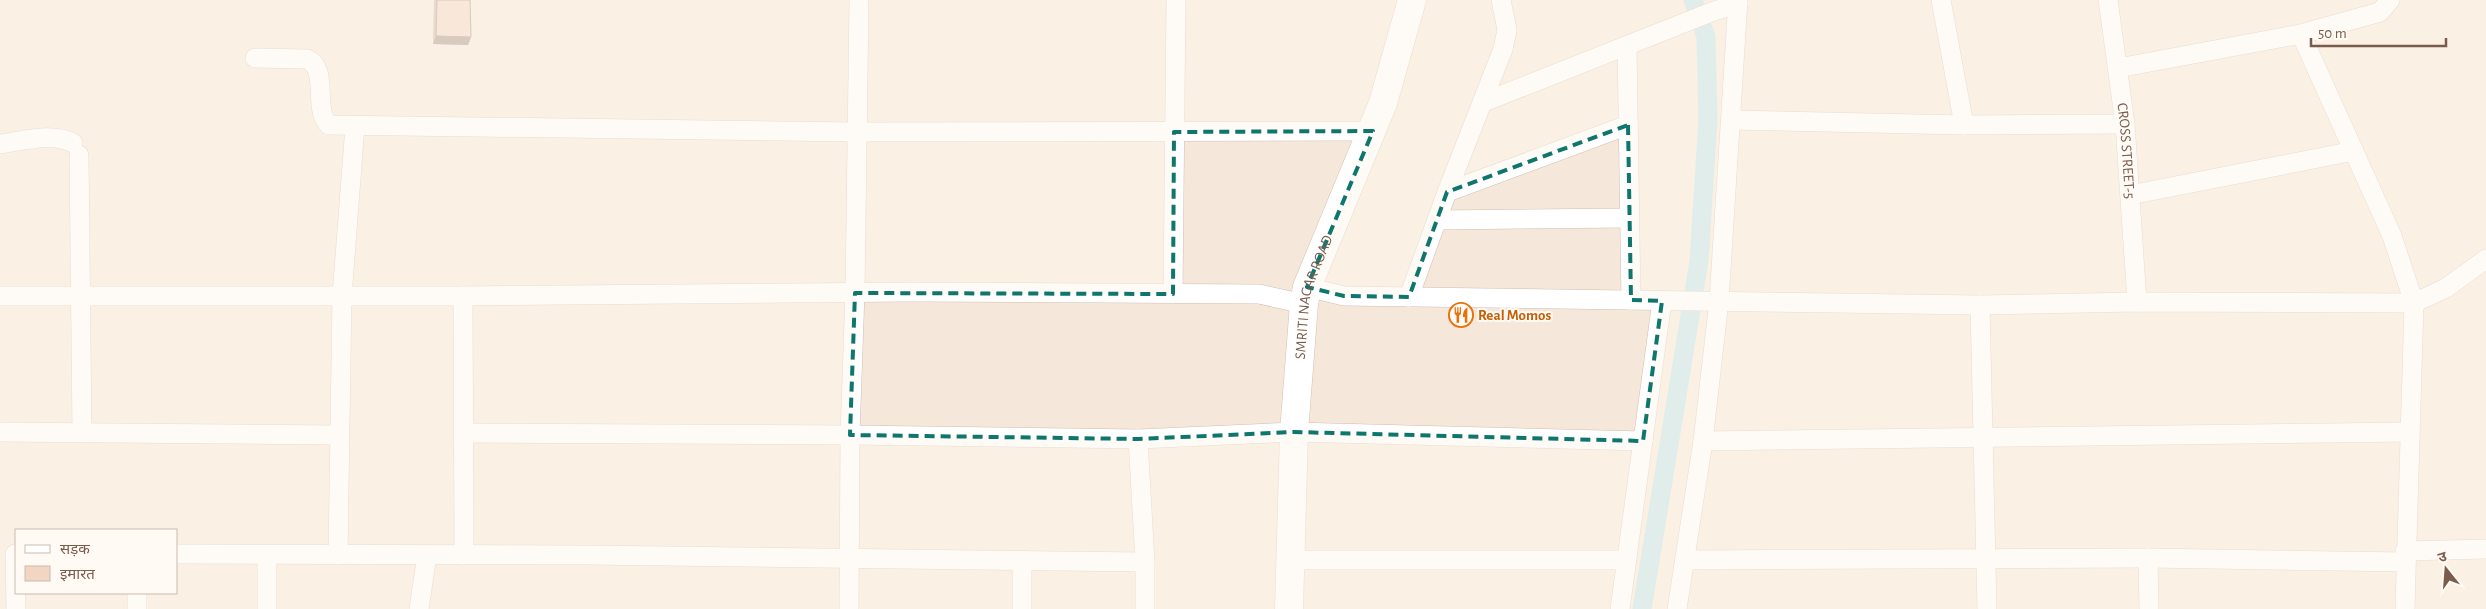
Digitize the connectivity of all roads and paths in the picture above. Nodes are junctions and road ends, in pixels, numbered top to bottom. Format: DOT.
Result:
graph roads {
  1 [pos="859,0"];
  2 [pos="1176,0"];
  3 [pos="1412,0"];
  4 [pos="1500,0"];
  5 [pos="1941,0"];
  6 [pos="2108,0"];
  7 [pos="2390,0"];
  8 [pos="1738,2"];
  9 [pos="1712,6"];
  10 [pos="2301,34"];
  11 [pos="1627,46"];
  12 [pos="255,58"];
  13 [pos="2118,68"];
  14 [pos="1484,102"];
  15 [pos="1732,120"];
  16 [pos="2125,124"];
  17 [pos="1628,125"];
  18 [pos="1964,125"];
  19 [pos="355,126"];
  20 [pos="857,132"];
  21 [pos="1174,132"];
  22 [pos="1373,132"];
  23 [pos="0,144"];
  24 [pos="2354,151"];
  25 [pos="1447,192"];
  26 [pos="2130,195"];
  27 [pos="1629,218"];
  28 [pos="1438,220"];
  29 [pos="2486,260"];
  30 [pos="855,293"];
  31 [pos="1173,294"];
  32 [pos="0,296"];
  33 [pos="82,296"];
  34 [pos="342,296"];
  35 [pos="463,296"];
  36 [pos="1305,296"];
  37 [pos="1409,297"];
  38 [pos="1630,300"];
  39 [pos="1662,301"];
  40 [pos="1720,301"];
  41 [pos="2137,302"];
  42 [pos="2414,304"];
  43 [pos="1980,305"];
  44 [pos="0,432"];
  45 [pos="1294,432"];
  46 [pos="2409,432"];
  47 [pos="82,433"];
  48 [pos="464,433"];
  49 [pos="340,435"];
  50 [pos="850,435"];
  51 [pos="1982,437"];
  52 [pos="1138,439"];
  53 [pos="1643,441"];
  54 [pos="1703,441"];
  55 [pos="2486,549"];
  56 [pos="10,554"];
  57 [pos="178,554"];
  58 [pos="267,555"];
  59 [pos="338,555"];
  60 [pos="427,555"];
  61 [pos="464,555"];
  62 [pos="849,557"];
  63 [pos="2405,557"];
  64 [pos="2148,558"];
  65 [pos="1022,560"];
  66 [pos="1290,560"];
  67 [pos="1627,560"];
  68 [pos="1685,560"];
  69 [pos="1986,560"];
  70 [pos="1145,562"];
  71 [pos="137,594"];
  72 [pos="16,609"];
  73 [pos="137,609"];
  74 [pos="267,609"];
  75 [pos="419,609"];
  76 [pos="849,609"];
  77 [pos="1022,609"];
  78 [pos="1145,609"];
  79 [pos="1289,609"];
  80 [pos="1620,609"];
  81 [pos="1677,609"];
  82 [pos="1987,609"];
  83 [pos="2149,609"];
  84 [pos="2405,609"];
  1 -- 20 [label="street"];
  2 -- 21 [label="street"];
  3 -- 22 [label="main road, SMRITI NAGAR ROAD"];
  4 -- 14 [label="street"];
  5 -- 18 [label="street"];
  6 -- 13 [label="street, CROSS STREET-5"];
  7 -- 10 [label="street"];
  8 -- 9 [label="street"];
  8 -- 15 [label="street"];
  9 -- 11 [label="street"];
  10 -- 13 [label="street"];
  10 -- 24 [label="street"];
  11 -- 14 [label="street"];
  11 -- 17 [label="street"];
  12 -- 19 [label="street"];
  13 -- 16 [label="street, CROSS STREET-5"];
  14 -- 25 [label="street"];
  15 -- 18 [label="street"];
  15 -- 40 [label="street"];
  16 -- 18 [label="street"];
  16 -- 26 [label="street, CROSS STREET-5"];
  17 -- 25 [label="street"];
  17 -- 27 [label="street"];
  19 -- 20 [label="street"];
  19 -- 34 [label="street"];
  20 -- 21 [label="street"];
  20 -- 30 [label="street"];
  21 -- 22 [label="street"];
  21 -- 31 [label="street"];
  22 -- 36 [label="main road, SMRITI NAGAR ROAD"];
  23 -- 33 [label="street"];
  24 -- 26 [label="street"];
  24 -- 42 [label="street"];
  25 -- 28 [label="street"];
  26 -- 41 [label="street, CROSS STREET-5"];
  27 -- 28 [label="street"];
  27 -- 38 [label="street"];
  28 -- 37 [label="street"];
  29 -- 42 [label="street"];
  30 -- 31 [label="street"];
  30 -- 35 [label="street"];
  30 -- 50 [label="street"];
  31 -- 36 [label="street"];
  32 -- 33 [label="street"];
  33 -- 34 [label="street"];
  33 -- 47 [label="street"];
  34 -- 35 [label="street"];
  34 -- 49 [label="street"];
  35 -- 48 [label="street"];
  36 -- 37 [label="street"];
  36 -- 45 [label="main road, SMRITI NAGAR ROAD"];
  37 -- 38 [label="street"];
  38 -- 39 [label="street"];
  39 -- 40 [label="street"];
  39 -- 53 [label="street"];
  40 -- 43 [label="street"];
  40 -- 54 [label="street"];
  41 -- 42 [label="street"];
  41 -- 43 [label="street"];
  42 -- 46 [label="street"];
  43 -- 51 [label="street"];
  44 -- 47 [label="street"];
  45 -- 52 [label="street"];
  45 -- 53 [label="street"];
  45 -- 66 [label="main road, SMRITI NAGAR ROAD"];
  46 -- 51 [label="street"];
  46 -- 63 [label="street"];
  47 -- 49 [label="street"];
  48 -- 50 [label="street"];
  48 -- 61 [label="street"];
  49 -- 59 [label="street"];
  50 -- 52 [label="street"];
  50 -- 62 [label="street"];
  51 -- 54 [label="street"];
  51 -- 69 [label="street"];
  52 -- 70 [label="street"];
  53 -- 67 [label="street"];
  54 -- 68 [label="street"];
  55 -- 63 [label="street"];
  56 -- 72 [label="street"];
  57 -- 58 [label="street"];
  58 -- 59 [label="street"];
  58 -- 74 [label="street"];
  59 -- 60 [label="street"];
  60 -- 61 [label="street"];
  60 -- 75 [label="street"];
  61 -- 62 [label="street"];
  62 -- 65 [label="street"];
  62 -- 76 [label="street"];
  63 -- 64 [label="street"];
  63 -- 84 [label="street"];
  64 -- 69 [label="street"];
  64 -- 83 [label="street"];
  65 -- 70 [label="street"];
  65 -- 77 [label="street"];
  66 -- 67 [label="street"];
  66 -- 79 [label="main road, SMRITI NAGAR ROAD"];
  67 -- 80 [label="street"];
  68 -- 69 [label="street"];
  68 -- 81 [label="street"];
  69 -- 82 [label="street"];
  70 -- 78 [label="street"];
  71 -- 73 [label="street"];
}
